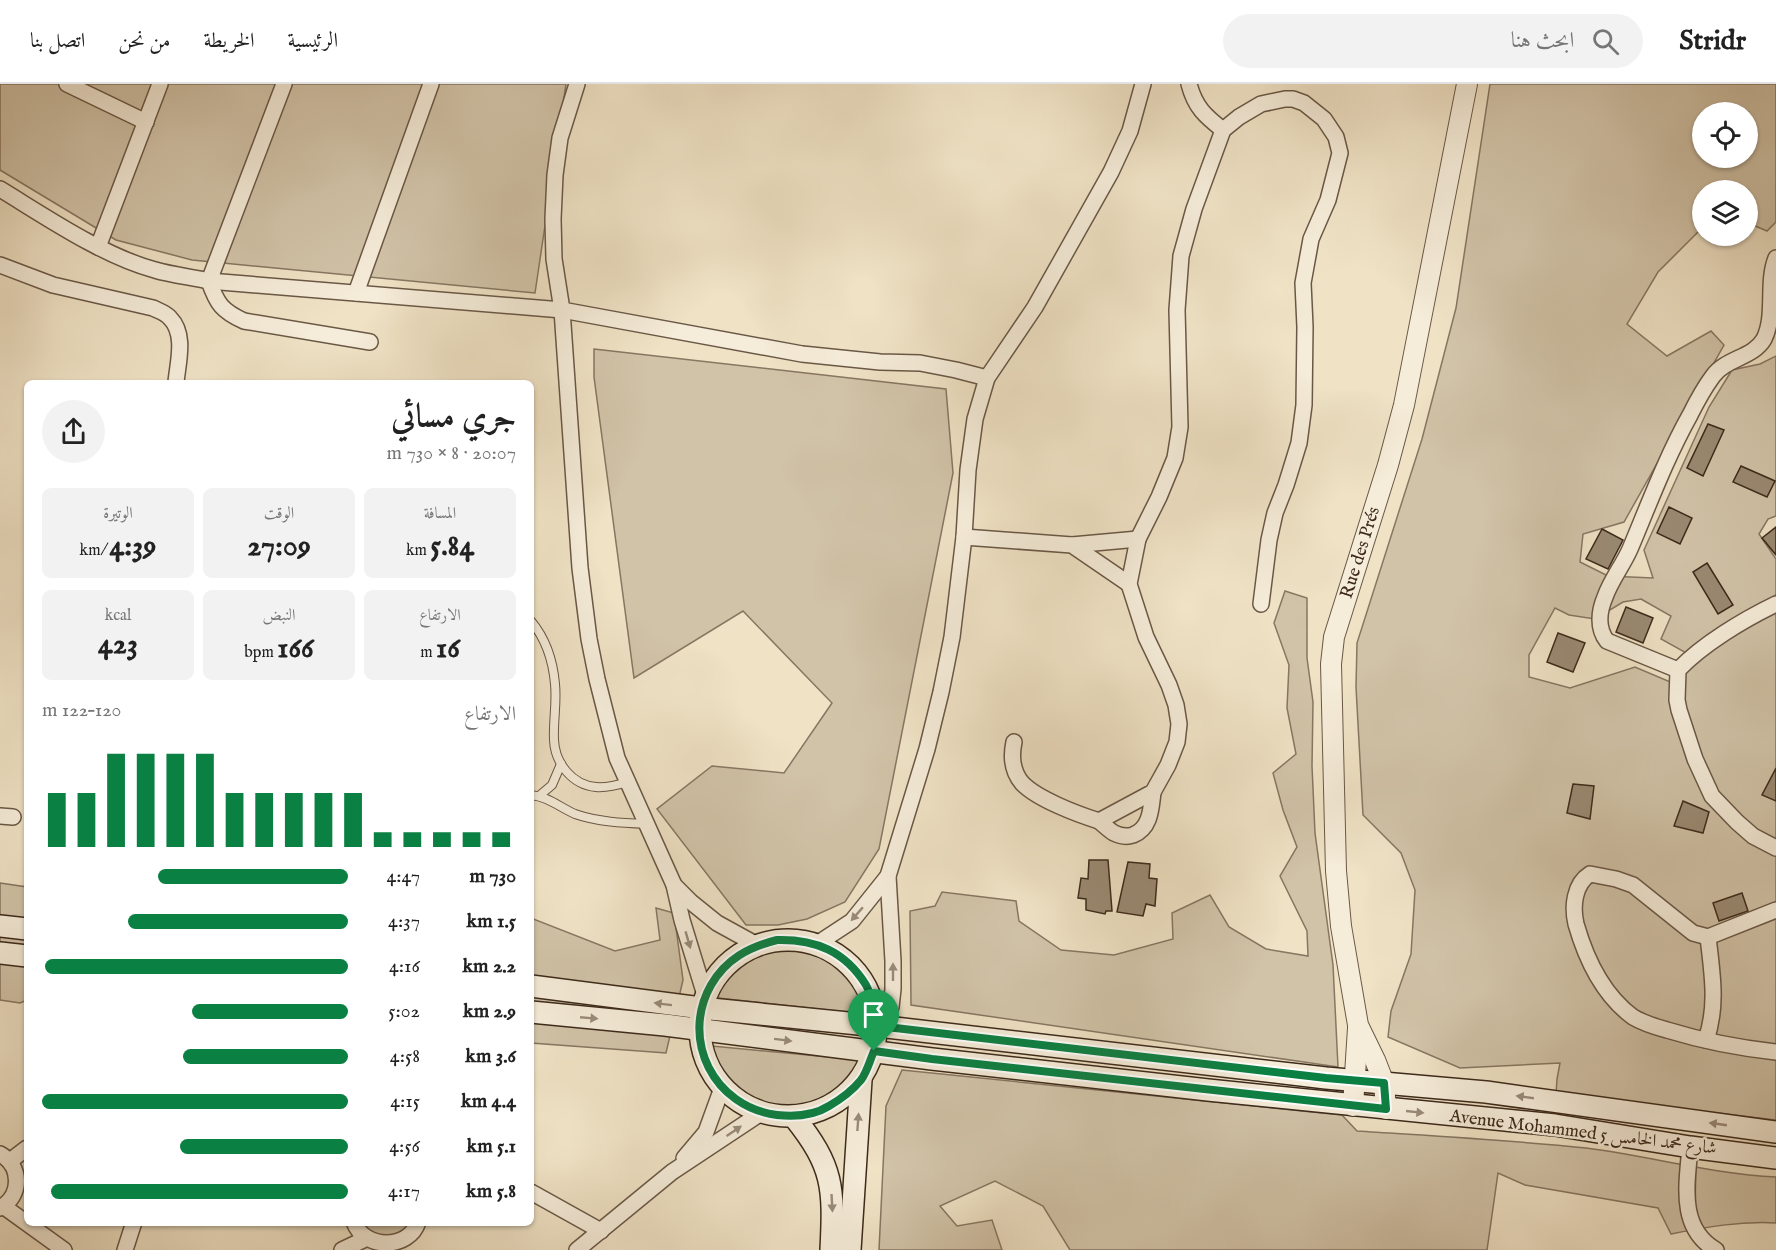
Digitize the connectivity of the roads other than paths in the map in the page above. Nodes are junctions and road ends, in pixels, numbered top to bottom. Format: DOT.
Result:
graph roads {
  1 [pos="67,84"];
  2 [pos="160,84"];
  3 [pos="285,84"];
  4 [pos="431,84"];
  5 [pos="577,84"];
  6 [pos="1143,84"];
  7 [pos="1190,84"];
  8 [pos="1467,84"];
  9 [pos="146,122"];
  10 [pos="1223,130"];
  11 [pos="0,189"];
  12 [pos="98,247"];
  13 [pos="1776,258"];
  14 [pos="0,266"];
  15 [pos="209,281"];
  16 [pos="356,293"];
  17 [pos="562,310"];
  18 [pos="370,342"];
  19 [pos="987,378"];
  20 [pos="176,380"];
  21 [pos="964,537"];
  22 [pos="1138,539"];
  23 [pos="1072,544"];
  24 [pos="1129,584"];
  25 [pos="1261,604"];
  26 [pos="1776,604"];
  27 [pos="534,625"];
  28 [pos="1678,670"];
  29 [pos="1014,742"];
  30 [pos="561,764"];
  31 [pos="628,782"];
  32 [pos="1153,792"];
  33 [pos="535,795"];
  34 [pos="1099,820"];
  35 [pos="647,824"];
  36 [pos="1776,848"];
  37 [pos="888,876"];
  38 [pos="674,885"];
  39 [pos="1776,910"];
  40 [pos="0,926"];
  41 [pos="24,929"];
  42 [pos="1708,937"];
  43 [pos="817,944"];
  44 [pos="757,945"];
  45 [pos="0,953"];
  46 [pos="24,956"];
  47 [pos="534,986"];
  48 [pos="703,1002"];
  49 [pos="534,1012"];
  50 [pos="1358,1025"];
  51 [pos="878,1026"];
  52 [pos="699,1030"];
  53 [pos="1706,1040"];
  54 [pos="874,1051"];
  55 [pos="1776,1052"];
  56 [pos="861,1080"];
  57 [pos="1355,1080"];
  58 [pos="1384,1083"];
  59 [pos="722,1088"];
  60 [pos="1353,1106"];
  61 [pos="1386,1109"];
  62 [pos="761,1113"];
  63 [pos="794,1117"];
  64 [pos="1776,1132"];
  65 [pos="1690,1147"];
  66 [pos="24,1149"];
  67 [pos="5,1158"];
  68 [pos="1776,1158"];
  69 [pos="672,1172"];
  70 [pos="534,1194"];
  71 [pos="2,1207"];
  72 [pos="24,1222"];
  73 [pos="29,1226"];
  74 [pos="133,1226"];
  75 [pos="355,1226"];
  76 [pos="416,1226"];
  77 [pos="601,1230"];
  78 [pos="363,1240"];
  79 [pos="410,1246"];
  80 [pos="64,1250"];
  81 [pos="125,1250"];
  82 [pos="342,1250"];
  83 [pos="578,1250"];
  84 [pos="831,1250"];
  85 [pos="850,1250"];
  86 [pos="1716,1250"];
  1 -- 9 [label="street"];
  2 -- 9 [label="street"];
  3 -- 15 [label="street"];
  4 -- 16 [label="street"];
  5 -- 17 [label="street"];
  6 -- 19 [label="street"];
  7 -- 10 [label="street"];
  8 -- 50 [label="street, Rue des Prés"];
  9 -- 12 [label="street"];
  10 -- 22 [label="street"];
  10 -- 25 [label="street"];
  11 -- 12 [label="street"];
  12 -- 15 [label="street"];
  13 -- 28 [label="street"];
  14 -- 20 [label="street"];
  15 -- 16 [label="street"];
  15 -- 18 [label="street"];
  16 -- 17 [label="street"];
  17 -- 19 [label="street"];
  17 -- 31 [label="street"];
  19 -- 21 [label="street"];
  21 -- 23 [label="street"];
  21 -- 37 [label="street"];
  22 -- 23 [label="street"];
  22 -- 24 [label="street"];
  23 -- 24 [label="street"];
  24 -- 32 [label="street"];
  26 -- 28 [label="street"];
  27 -- 30 [label="lane"];
  28 -- 36 [label="street"];
  29 -- 34 [label="street"];
  30 -- 31 [label="lane"];
  30 -- 33 [label="lane"];
  31 -- 35 [label="street"];
  32 -- 34 [label="street"];
  32 -- 34 [label="street"];
  33 -- 35 [label="lane"];
  35 -- 38 [label="street"];
  37 -- 43 [label="street, one-way"];
  51 -- 37 [label="street, one-way"];
  38 -- 44 [label="street"];
  38 -- 48 [label="street, one-way"];
  39 -- 42 [label="street"];
  40 -- 41 [label="main road"];
  42 -- 53 [label="street"];
  42 -- 53 [label="street"];
  43 -- 44 [label="main road"];
  43 -- 51 [label="main road"];
  44 -- 48 [label="main road"];
  45 -- 46 [label="main road"];
  48 -- 47 [label="main road, Avenue Mohammed 5 شارع محمد الخامس, one-way"];
  48 -- 51 [label="main road, Avenue Mohammed 5 شارع محمد الخامس"];
  48 -- 52 [label="main road"];
  49 -- 52 [label="main road, Avenue Mohammed 5 شارع محمد الخامس, one-way"];
  50 -- 57 [label="street, Rue des Prés"];
  50 -- 58 [label="street, Rue des Prés"];
  51 -- 54 [label="main road"];
  51 -- 57 [label="main road, Avenue Mohammed 5 شارع محمد الخامس"];
  52 -- 54 [label="main road, Avenue Mohammed 5 شارع محمد الخامس, one-way"];
  52 -- 59 [label="main road"];
  53 -- 55 [label="street"];
  54 -- 56 [label="main road"];
  54 -- 60 [label="main road, Avenue Mohammed 5 شارع محمد الخامس"];
  56 -- 63 [label="main road"];
  85 -- 56 [label="main road, one-way"];
  57 -- 58 [label="main road, Avenue Mohammed 5 شارع محمد الخامس"];
  57 -- 60 [label="street, Rue des Prés"];
  58 -- 61 [label="street, Rue des Prés"];
  64 -- 58 [label="main road, Avenue Mohammed 5 شارع محمد الخامس, one-way"];
  59 -- 62 [label="main road"];
  59 -- 69 [label="street"];
  60 -- 61 [label="main road, Avenue Mohammed 5 شارع محمد الخامس"];
  61 -- 65 [label="main road, Avenue Mohammed 5 شارع محمد الخامس, one-way"];
  62 -- 63 [label="main road"];
  69 -- 62 [label="street, one-way"];
  63 -- 84 [label="main road, one-way"];
  65 -- 68 [label="main road, Avenue Mohammed 5 شارع محمد الخامس"];
  65 -- 86 [label="street"];
  66 -- 67 [label="street"];
  67 -- 71 [label="street"];
  69 -- 77 [label="street"];
  70 -- 77 [label="street"];
  71 -- 72 [label="street"];
  73 -- 80 [label="street"];
  74 -- 81 [label="street"];
  75 -- 78 [label="street"];
  76 -- 79 [label="street"];
  77 -- 83 [label="street"];
  78 -- 79 [label="street"];
  78 -- 82 [label="street"];
}
